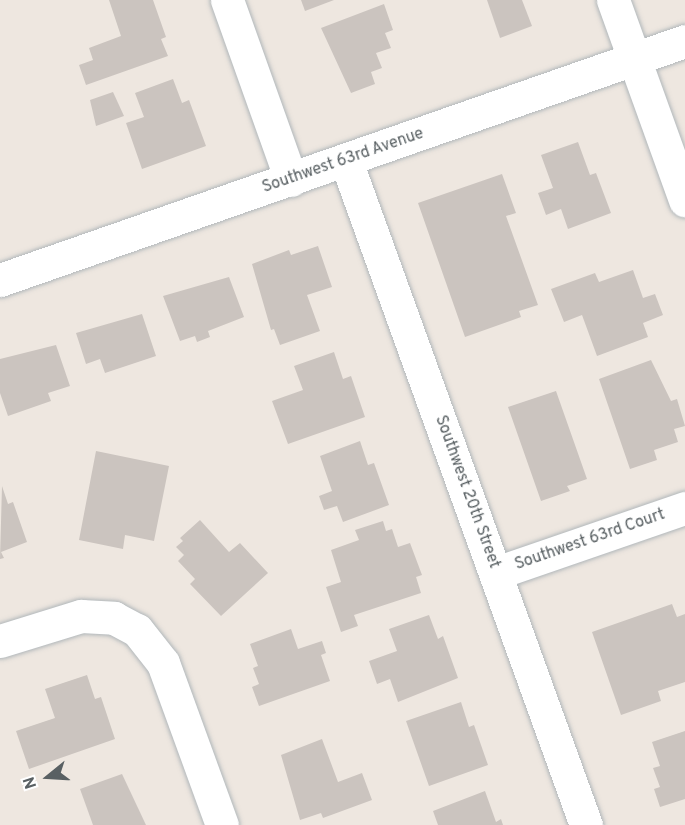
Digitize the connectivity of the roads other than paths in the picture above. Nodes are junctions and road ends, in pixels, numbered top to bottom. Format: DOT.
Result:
graph roads {
  1 [pos="227,0"];
  2 [pos="613,0"];
  3 [pos="685,41"];
  4 [pos="634,58"];
  5 [pos="346,160"];
  6 [pos="291,180"];
  7 [pos="685,200"];
  8 [pos="0,280"];
  9 [pos="685,508"];
  10 [pos="496,573"];
  11 [pos="0,641"];
  12 [pos="222,825"];
  13 [pos="586,825"];
  1 -- 6 [label="street"];
  2 -- 4 [label="street"];
  3 -- 4 [label="street, Southwest 63rd Avenue"];
  4 -- 5 [label="street, Southwest 63rd Avenue"];
  4 -- 7 [label="street"];
  5 -- 6 [label="street, Southwest 63rd Avenue"];
  5 -- 10 [label="street, Southwest 20th Street"];
  6 -- 8 [label="street, Southwest 63rd Avenue"];
  9 -- 10 [label="street, Southwest 63rd Court"];
  10 -- 13 [label="street, Southwest 20th Street"];
  11 -- 12 [label="street"];
}
